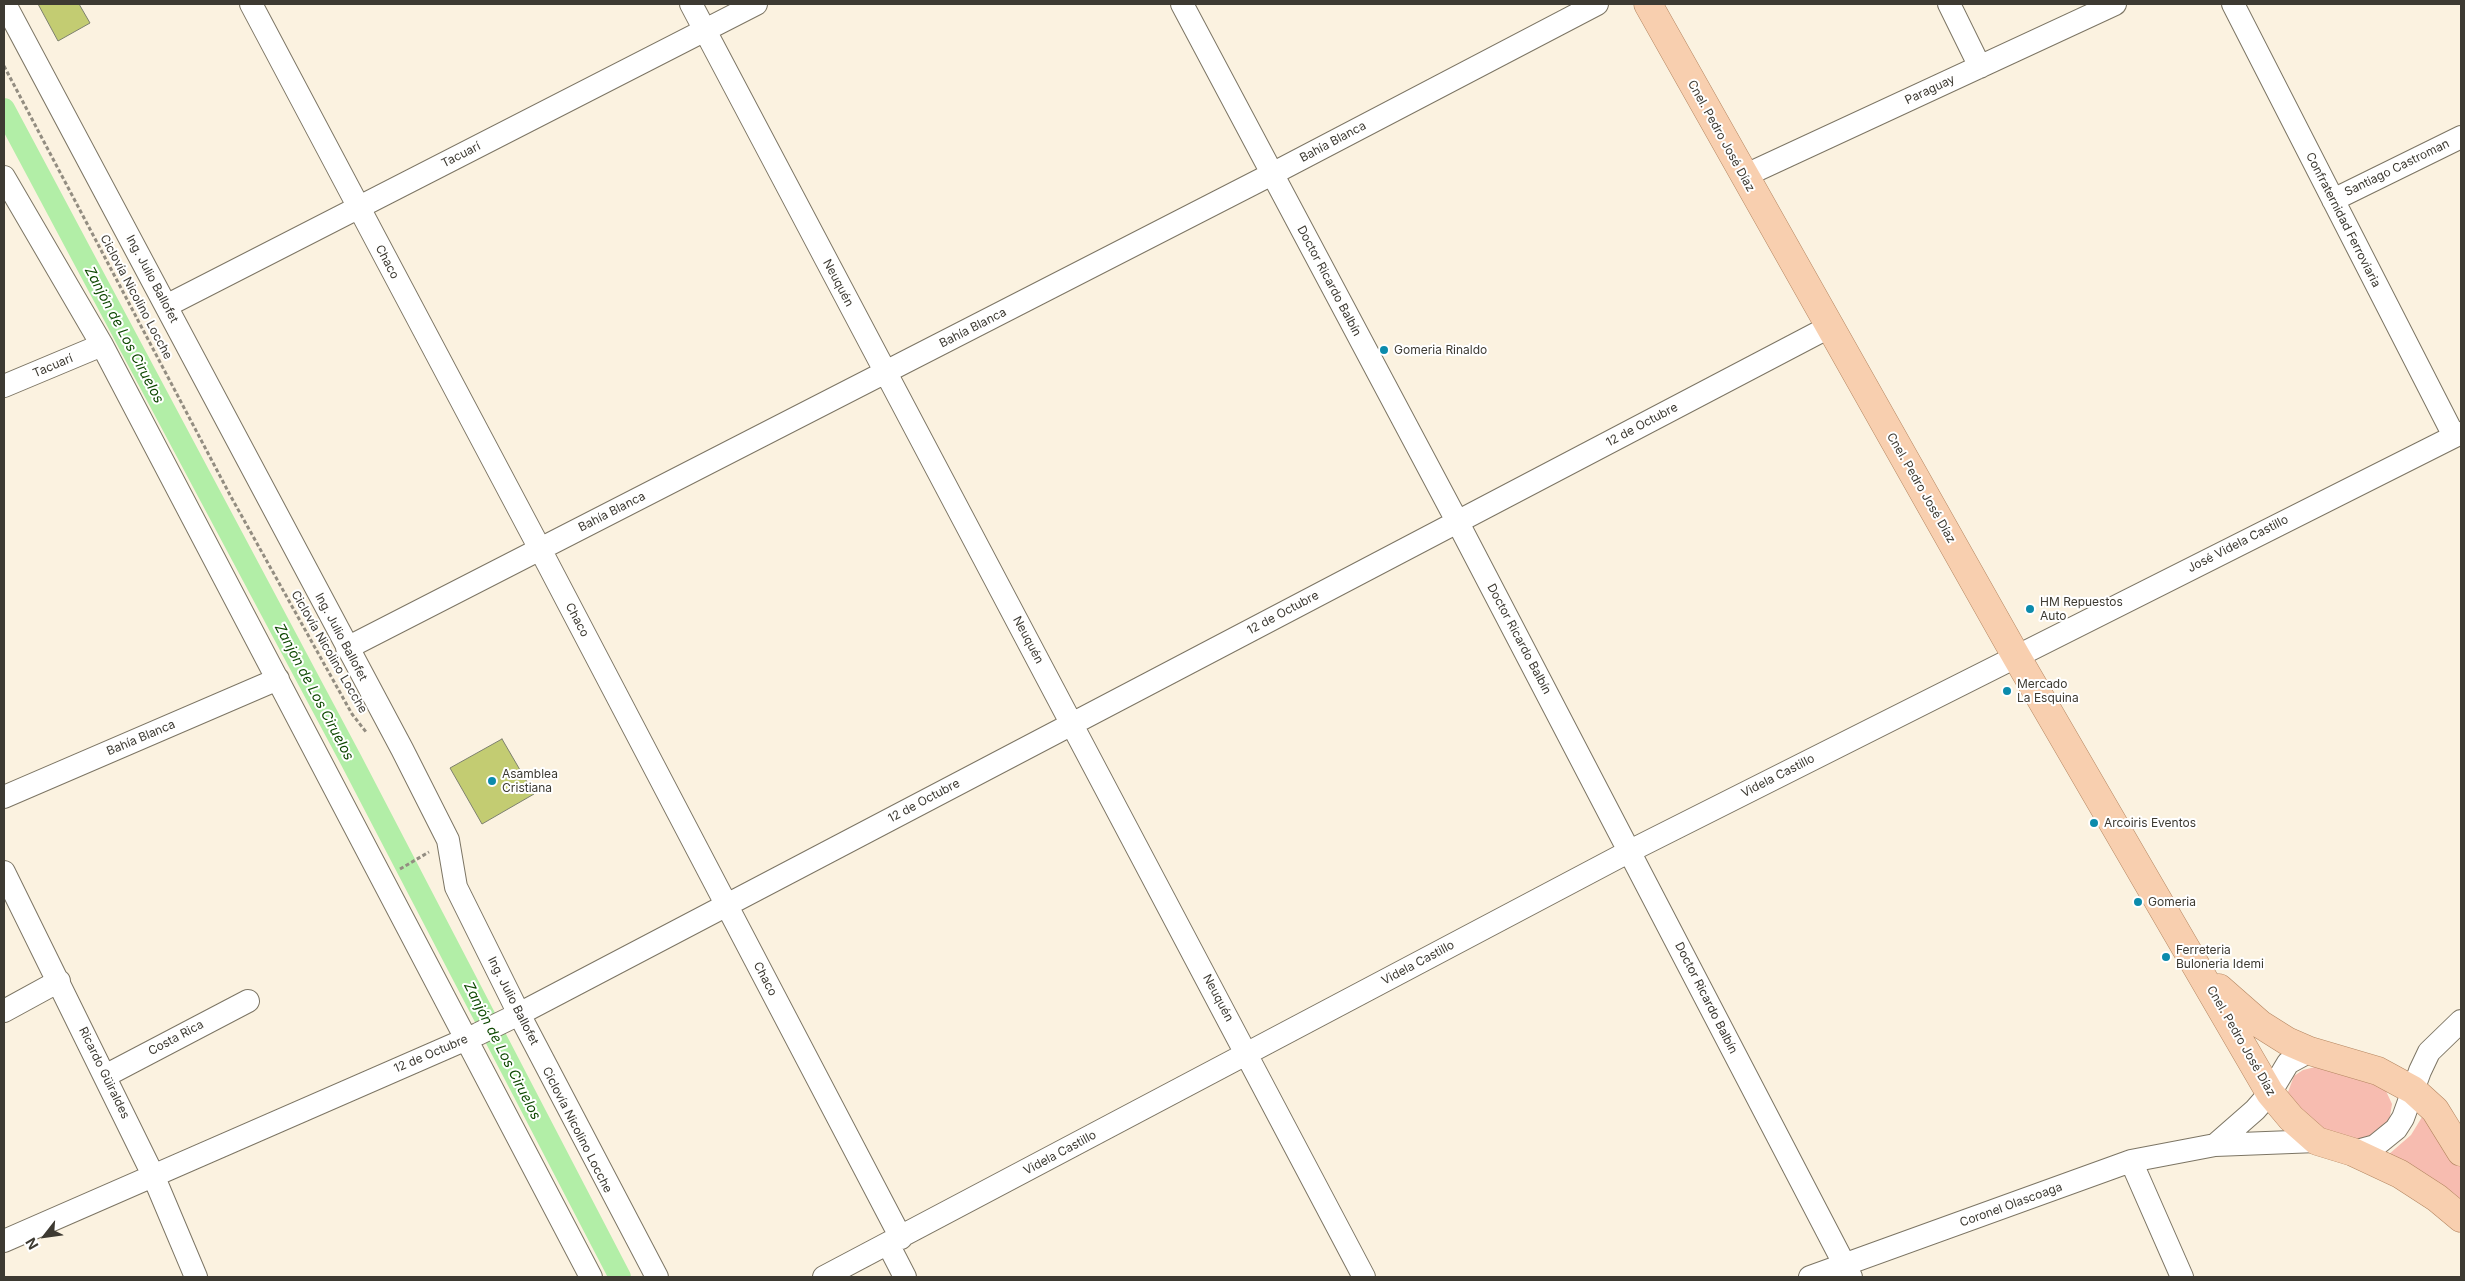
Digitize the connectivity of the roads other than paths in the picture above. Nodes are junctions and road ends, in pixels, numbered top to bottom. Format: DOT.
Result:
graph roads {
  1 [pos="6,4"];
  2 [pos="251,4"];
  3 [pos="691,4"];
  4 [pos="756,4"];
  5 [pos="1182,4"];
  6 [pos="1597,4"];
  7 [pos="1648,4"];
  8 [pos="1948,4"];
  9 [pos="2115,4"];
  10 [pos="2233,4"];
  11 [pos="704,30"];
  12 [pos="1980,67"];
  13 [pos="2461,137"];
  14 [pos="1272,174"];
  15 [pos="1744,176"];
  16 [pos="4,177"];
  17 [pos="2333,200"];
  18 [pos="358,208"];
  19 [pos="166,306"];
  20 [pos="1829,327"];
  21 [pos="102,345"];
  22 [pos="885,372"];
  23 [pos="4,386"];
  24 [pos="2457,435"];
  25 [pos="1457,521"];
  26 [pos="540,549"];
  27 [pos="347,648"];
  28 [pos="2016,656"];
  29 [pos="278,679"];
  30 [pos="1072,724"];
  31 [pos="4,798"];
  32 [pos="1630,851"];
  33 [pos="4,872"];
  34 [pos="726,904"];
  35 [pos="2200,970"];
  36 [pos="59,981"];
  37 [pos="248,1000"];
  38 [pos="4,1011"];
  39 [pos="512,1017"];
  40 [pos="2461,1021"];
  41 [pos="472,1036"];
  42 [pos="2310,1051"];
  43 [pos="1248,1054"];
  44 [pos="105,1076"];
  45 [pos="2274,1085"];
  46 [pos="2409,1099"];
  47 [pos="2317,1141"];
  48 [pos="2215,1145"];
  49 [pos="2353,1152"];
  50 [pos="2461,1152"];
  51 [pos="2131,1161"];
  52 [pos="153,1175"];
  53 [pos="2461,1218"];
  54 [pos="4,1241"];
  55 [pos="894,1241"];
  56 [pos="1848,1271"];
  57 [pos="196,1277"];
  58 [pos="591,1277"];
  59 [pos="657,1277"];
  60 [pos="824,1277"];
  61 [pos="905,1277"];
  62 [pos="1364,1277"];
  63 [pos="1810,1277"];
  64 [pos="2182,1277"];
  1 -- 19 [label="street, Ing. Julio Ballofet"];
  2 -- 18 [label="street, Chaco"];
  3 -- 11 [label="street, Neuquén"];
  4 -- 11 [label="street, Tacuarí"];
  5 -- 14 [label="street, Doctor Ricardo Balbín"];
  6 -- 14 [label="street, Bahía Blanca"];
  7 -- 15 [label="main road, Cnel. Pedro José Díaz"];
  8 -- 12 [label="street"];
  9 -- 12 [label="street, Paraguay"];
  10 -- 17 [label="street, Confraternidad Ferroviaria"];
  11 -- 18 [label="street, Tacuarí"];
  11 -- 22 [label="street, Neuquén"];
  12 -- 15 [label="street, Paraguay"];
  13 -- 17 [label="street, Santiago Castroman"];
  14 -- 22 [label="street, Bahía Blanca"];
  14 -- 25 [label="street, Doctor Ricardo Balbín"];
  15 -- 20 [label="main road, Cnel. Pedro José Díaz"];
  16 -- 21 [label="street"];
  17 -- 24 [label="street, Confraternidad Ferroviaria"];
  18 -- 19 [label="street, Tacuarí"];
  18 -- 26 [label="street, Chaco"];
  19 -- 27 [label="street, Ing. Julio Ballofet"];
  20 -- 25 [label="street, 12 de Octubre"];
  20 -- 28 [label="main road, Cnel. Pedro José Díaz"];
  21 -- 23 [label="street, Tacuarí"];
  21 -- 29 [label="street"];
  22 -- 26 [label="street, Bahía Blanca"];
  22 -- 30 [label="street, Neuquén"];
  24 -- 28 [label="street, José Videla Castillo"];
  25 -- 30 [label="street, 12 de Octubre"];
  25 -- 32 [label="street, Doctor Ricardo Balbín"];
  26 -- 27 [label="street, Bahía Blanca"];
  26 -- 34 [label="street, Chaco"];
  27 -- 39 [label="street, Ing. Julio Ballofet"];
  28 -- 32 [label="street, Videla Castillo"];
  28 -- 35 [label="main road, Cnel. Pedro José Díaz"];
  29 -- 31 [label="street, Bahía Blanca"];
  29 -- 41 [label="street"];
  30 -- 34 [label="street, 12 de Octubre"];
  30 -- 43 [label="street, Neuquén"];
  32 -- 43 [label="street, Videla Castillo"];
  32 -- 56 [label="street, Doctor Ricardo Balbín"];
  33 -- 36 [label="street, Ricardo Güiraldes"];
  34 -- 39 [label="street, 12 de Octubre"];
  34 -- 55 [label="street, Chaco"];
  35 -- 42 [label="main road, Cnel. Pedro José Díaz"];
  35 -- 45 [label="main road, Cnel. Pedro José Díaz"];
  36 -- 38 [label="street"];
  36 -- 44 [label="street, Ricardo Güiraldes"];
  37 -- 44 [label="street, Costa Rica"];
  39 -- 41 [label="street, 12 de Octubre"];
  39 -- 59 [label="street, Ing. Julio Ballofet"];
  40 -- 46 [label="street"];
  41 -- 52 [label="street, 12 de Octubre"];
  41 -- 58 [label="street"];
  42 -- 45 [label="street"];
  42 -- 46 [label="main road, Cnel. Pedro José Díaz"];
  43 -- 55 [label="street, Videla Castillo"];
  43 -- 62 [label="street, Neuquén"];
  44 -- 52 [label="street, Ricardo Güiraldes"];
  45 -- 47 [label="main road, Cnel. Pedro José Díaz"];
  45 -- 48 [label="street, Coronel Olascoaga"];
  46 -- 49 [label="street"];
  46 -- 50 [label="main road, Cnel. Pedro José Díaz"];
  47 -- 48 [label="street, Coronel Olascoaga"];
  47 -- 49 [label="main road, Cnel. Pedro José Díaz"];
  48 -- 51 [label="street, Coronel Olascoaga"];
  49 -- 53 [label="main road, Cnel. Pedro José Díaz"];
  51 -- 56 [label="street, Coronel Olascoaga"];
  51 -- 64 [label="street"];
  52 -- 54 [label="street, 12 de Octubre"];
  52 -- 57 [label="street, Ricardo Güiraldes"];
  55 -- 60 [label="street, Videla Castillo"];
  55 -- 61 [label="street, Chaco"];
  56 -- 63 [label="street, Coronel Olascoaga"];
}
